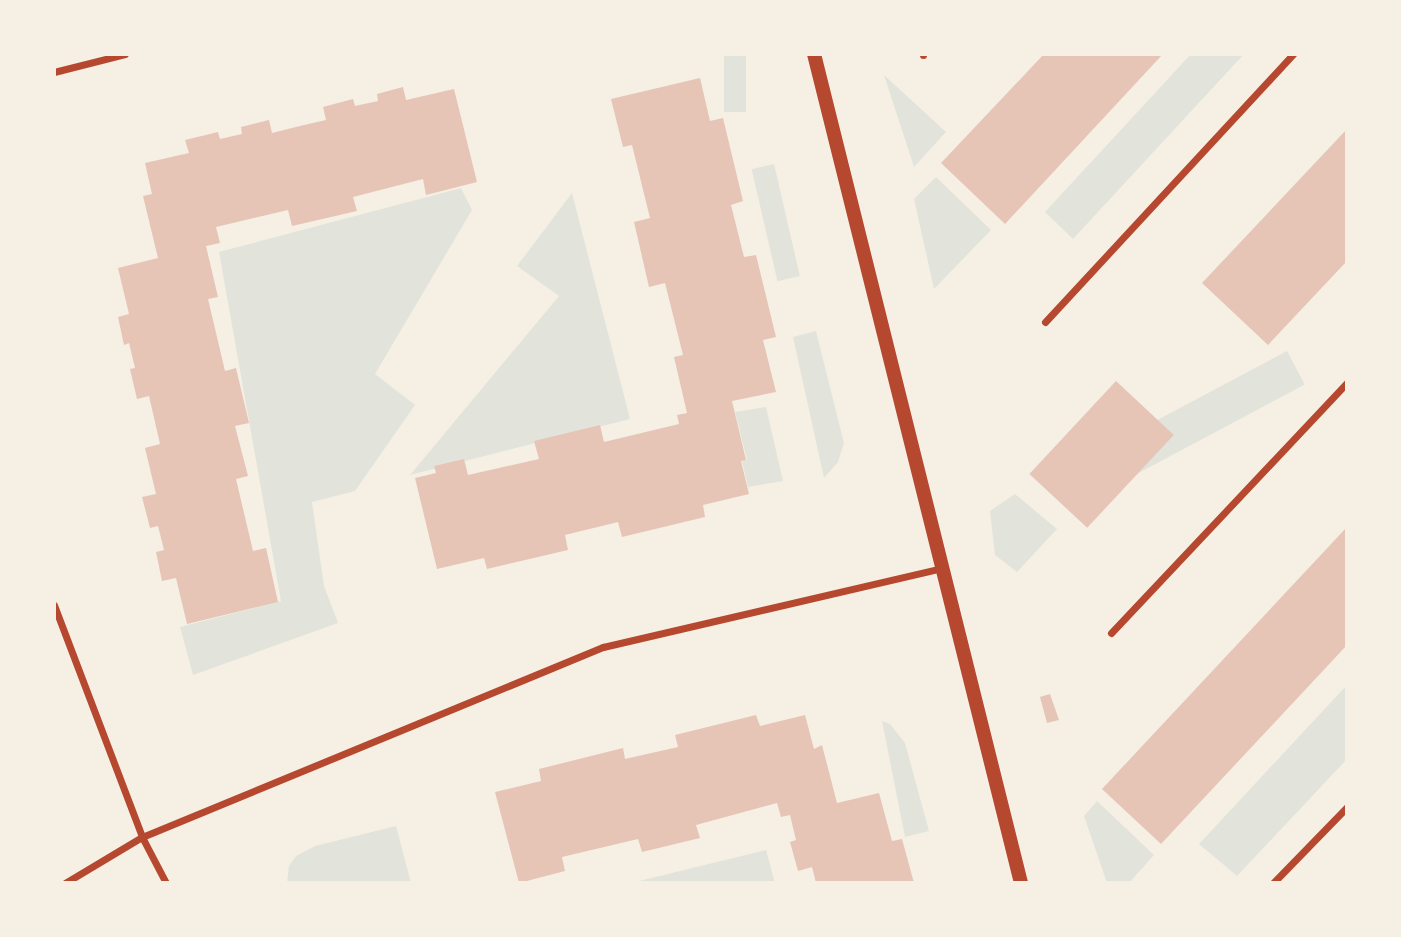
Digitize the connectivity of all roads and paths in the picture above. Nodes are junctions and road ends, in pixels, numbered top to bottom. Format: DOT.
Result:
graph roads {
  1 [pos="125,54"];
  2 [pos="814,54"];
  3 [pos="1293,54"];
  4 [pos="54,72"];
  5 [pos="1045,322"];
  6 [pos="1347,383"];
  7 [pos="944,568"];
  8 [pos="54,605"];
  9 [pos="1111,633"];
  10 [pos="1347,807"];
  11 [pos="142,837"];
  12 [pos="65,883"];
  13 [pos="166,883"];
  14 [pos="1021,883"];
  15 [pos="1273,883"];
  1 -- 4 [label="street"];
  2 -- 7 [label="main road"];
  3 -- 5 [label="street"];
  6 -- 9 [label="street"];
  7 -- 11 [label="street"];
  7 -- 14 [label="main road"];
  8 -- 11 [label="street"];
  10 -- 15 [label="street"];
  11 -- 12 [label="street"];
  11 -- 13 [label="street"];
}
